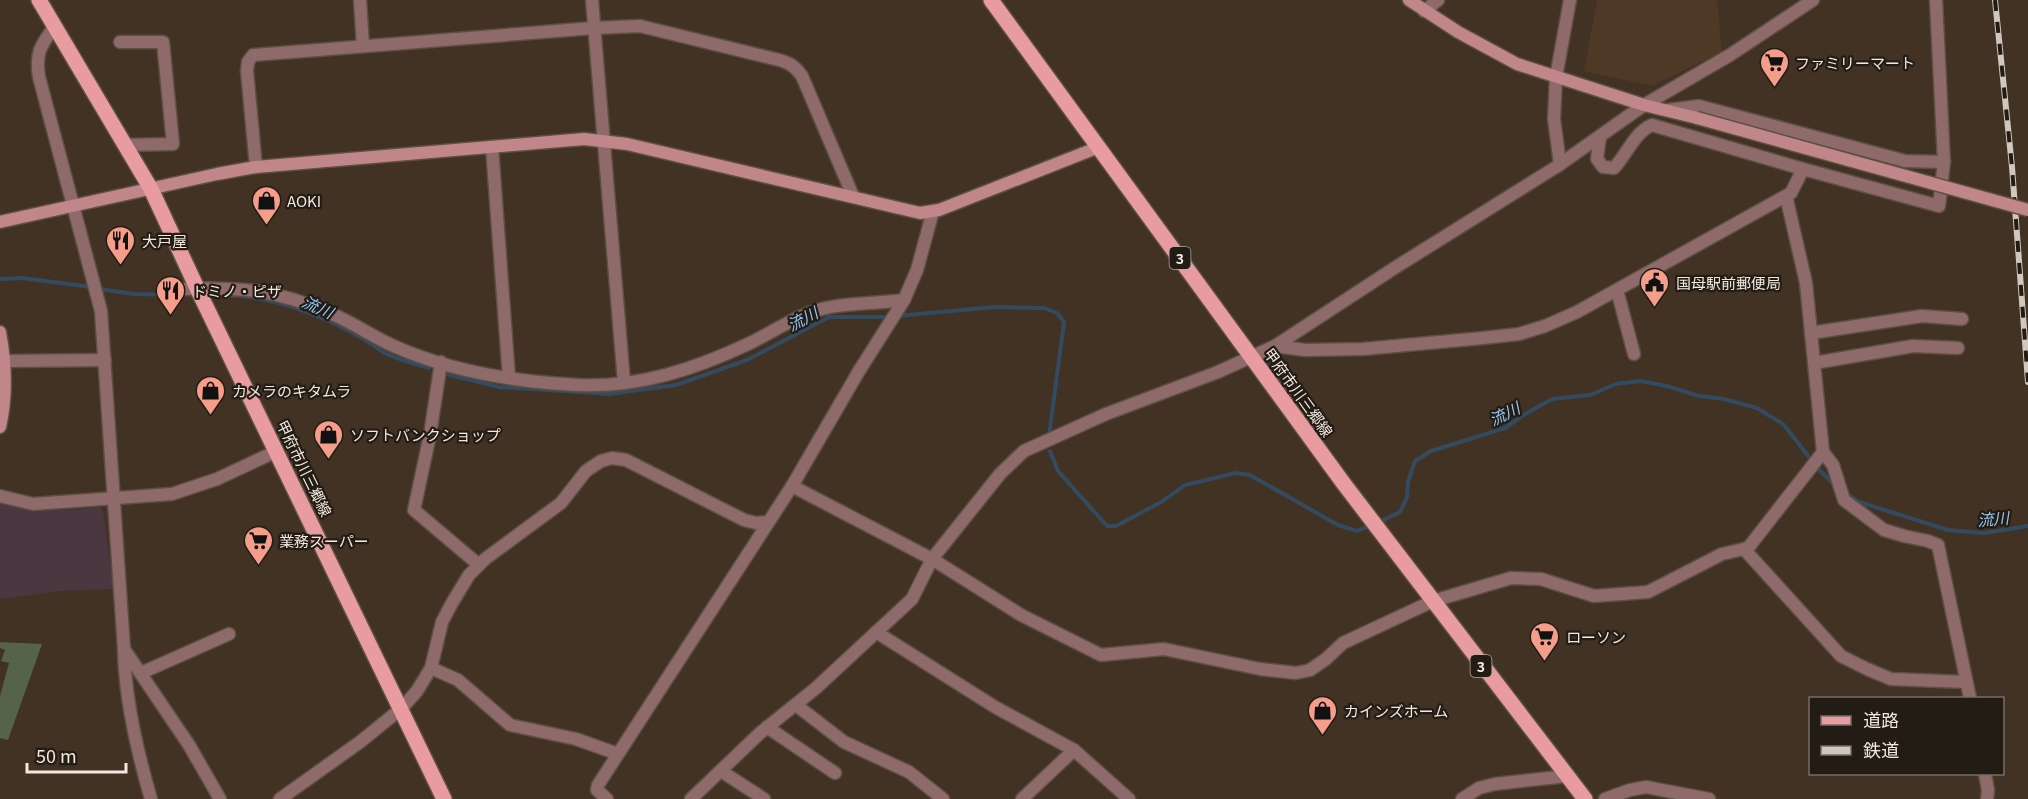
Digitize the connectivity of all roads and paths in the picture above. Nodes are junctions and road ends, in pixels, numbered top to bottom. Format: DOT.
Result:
graph roads {
  1 [pos="39,0"];
  2 [pos="360,0"];
  3 [pos="592,0"];
  4 [pos="991,0"];
  5 [pos="1409,0"];
  6 [pos="1438,0"];
  7 [pos="1570,0"];
  8 [pos="1813,0"];
  9 [pos="1936,0"];
  10 [pos="1424,10"];
  11 [pos="55,26"];
  12 [pos="594,28"];
  13 [pos="120,42"];
  14 [pos="363,46"];
  15 [pos="1556,77"];
  16 [pos="1644,105"];
  17 [pos="1667,111"];
  18 [pos="1599,137"];
  19 [pos="603,140"];
  20 [pos="125,145"];
  21 [pos="492,147"];
  22 [pos="1099,147"];
  23 [pos="1944,162"];
  24 [pos="1560,164"];
  25 [pos="256,167"];
  26 [pos="1803,169"];
  27 [pos="151,189"];
  28 [pos="853,196"];
  29 [pos="1786,196"];
  30 [pos="75,206"];
  31 [pos="2028,210"];
  32 [pos="933,211"];
  33 [pos="0,222"];
  34 [pos="189,289"];
  35 [pos="1617,290"];
  36 [pos="901,304"];
  37 [pos="1962,319"];
  38 [pos="0,332"];
  39 [pos="1810,333"];
  40 [pos="1275,346"];
  41 [pos="1958,348"];
  42 [pos="1634,354"];
  43 [pos="1252,357"];
  44 [pos="105,360"];
  45 [pos="5,361"];
  46 [pos="441,362"];
  47 [pos="1814,363"];
  48 [pos="509,378"];
  49 [pos="624,382"];
  50 [pos="0,427"];
  51 [pos="277,451"];
  52 [pos="1823,452"];
  53 [pos="792,486"];
  54 [pos="0,496"];
  55 [pos="113,499"];
  56 [pos="768,522"];
  57 [pos="1744,549"];
  58 [pos="932,559"];
  59 [pos="479,565"];
  60 [pos="1433,602"];
  61 [pos="876,632"];
  62 [pos="229,634"];
  63 [pos="124,649"];
  64 [pos="430,668"];
  65 [pos="141,673"];
  66 [pos="1966,682"];
  67 [pos="1970,697"];
  68 [pos="796,705"];
  69 [pos="402,708"];
  70 [pos="767,727"];
  71 [pos="1074,750"];
  72 [pos="618,754"];
  73 [pos="721,771"];
  74 [pos="835,772"];
  75 [pos="1984,775"];
  76 [pos="1567,776"];
  77 [pos="151,799"];
  78 [pos="220,799"];
  79 [pos="280,799"];
  80 [pos="444,799"];
  81 [pos="607,799"];
  82 [pos="691,799"];
  83 [pos="764,799"];
  84 [pos="943,799"];
  85 [pos="1022,799"];
  86 [pos="1129,799"];
  87 [pos="1462,799"];
  88 [pos="1586,799"];
  89 [pos="1605,799"];
  90 [pos="1709,799"];
  91 [pos="1987,799"];
  1 -- 11 [label="main road, 甲府市川三郷線"];
  2 -- 14 [label="street"];
  3 -- 12 [label="street"];
  4 -- 22 [label="main road, 甲府市川三郷線 / 3"];
  5 -- 10 [label="street"];
  6 -- 10 [label="street"];
  7 -- 15 [label="street"];
  8 -- 16 [label="street"];
  9 -- 23 [label="street"];
  10 -- 15 [label="street"];
  11 -- 20 [label="main road, 甲府市川三郷線"];
  11 -- 30 [label="street"];
  12 -- 14 [label="street"];
  12 -- 19 [label="street"];
  12 -- 28 [label="street"];
  13 -- 20 [label="street"];
  14 -- 25 [label="street"];
  15 -- 16 [label="street"];
  15 -- 24 [label="street"];
  16 -- 17 [label="street"];
  16 -- 18 [label="street"];
  17 -- 23 [label="street"];
  17 -- 31 [label="street, bridge"];
  18 -- 24 [label="street"];
  18 -- 26 [label="street"];
  19 -- 21 [label="street"];
  19 -- 28 [label="street"];
  19 -- 49 [label="street"];
  20 -- 27 [label="main road, 甲府市川三郷線"];
  21 -- 25 [label="street"];
  21 -- 48 [label="street"];
  22 -- 32 [label="street"];
  22 -- 43 [label="main road, 甲府市川三郷線 / 3"];
  23 -- 26 [label="street"];
  24 -- 40 [label="street"];
  25 -- 27 [label="street"];
  26 -- 29 [label="street"];
  27 -- 30 [label="street"];
  27 -- 34 [label="main road, 甲府市川三郷線"];
  28 -- 32 [label="street"];
  29 -- 35 [label="street"];
  29 -- 39 [label="street"];
  30 -- 33 [label="street"];
  30 -- 44 [label="street"];
  32 -- 36 [label="street"];
  34 -- 46 [label="street"];
  34 -- 51 [label="main road, 甲府市川三郷線"];
  35 -- 40 [label="street"];
  35 -- 42 [label="street"];
  36 -- 49 [label="street"];
  36 -- 53 [label="street"];
  37 -- 39 [label="street"];
  38 -- 45 [label="street"];
  39 -- 47 [label="street"];
  40 -- 43 [label="street"];
  41 -- 47 [label="street"];
  43 -- 58 [label="street"];
  43 -- 60 [label="main road, 甲府市川三郷線 / 3"];
  44 -- 45 [label="street"];
  44 -- 55 [label="street"];
  45 -- 50 [label="street"];
  46 -- 48 [label="street"];
  46 -- 59 [label="street"];
  47 -- 52 [label="street"];
  48 -- 49 [label="street"];
  51 -- 55 [label="street"];
  51 -- 69 [label="main road, 甲府市川三郷線"];
  52 -- 57 [label="street"];
  52 -- 66 [label="street"];
  53 -- 56 [label="street"];
  53 -- 58 [label="street"];
  54 -- 55 [label="street"];
  55 -- 63 [label="street"];
  56 -- 59 [label="street"];
  56 -- 72 [label="street"];
  57 -- 60 [label="street"];
  57 -- 66 [label="street"];
  58 -- 60 [label="street"];
  58 -- 61 [label="street"];
  59 -- 64 [label="street"];
  60 -- 76 [label="main road, 甲府市川三郷線 / 3"];
  61 -- 68 [label="street"];
  61 -- 71 [label="street"];
  62 -- 65 [label="street"];
  63 -- 65 [label="street"];
  63 -- 77 [label="street"];
  64 -- 69 [label="street"];
  64 -- 72 [label="street"];
  65 -- 78 [label="street"];
  66 -- 67 [label="street"];
  68 -- 70 [label="street"];
  68 -- 84 [label="street"];
  69 -- 79 [label="street"];
  69 -- 80 [label="main road, 甲府市川三郷線"];
  70 -- 73 [label="street"];
  70 -- 74 [label="street"];
  71 -- 85 [label="street"];
  71 -- 86 [label="street"];
  72 -- 81 [label="street"];
  73 -- 82 [label="street"];
  73 -- 83 [label="street"];
  75 -- 91 [label="street"];
  76 -- 87 [label="street"];
  76 -- 88 [label="main road, 甲府市川三郷線 / 3"];
  89 -- 90 [label="street"];
}
